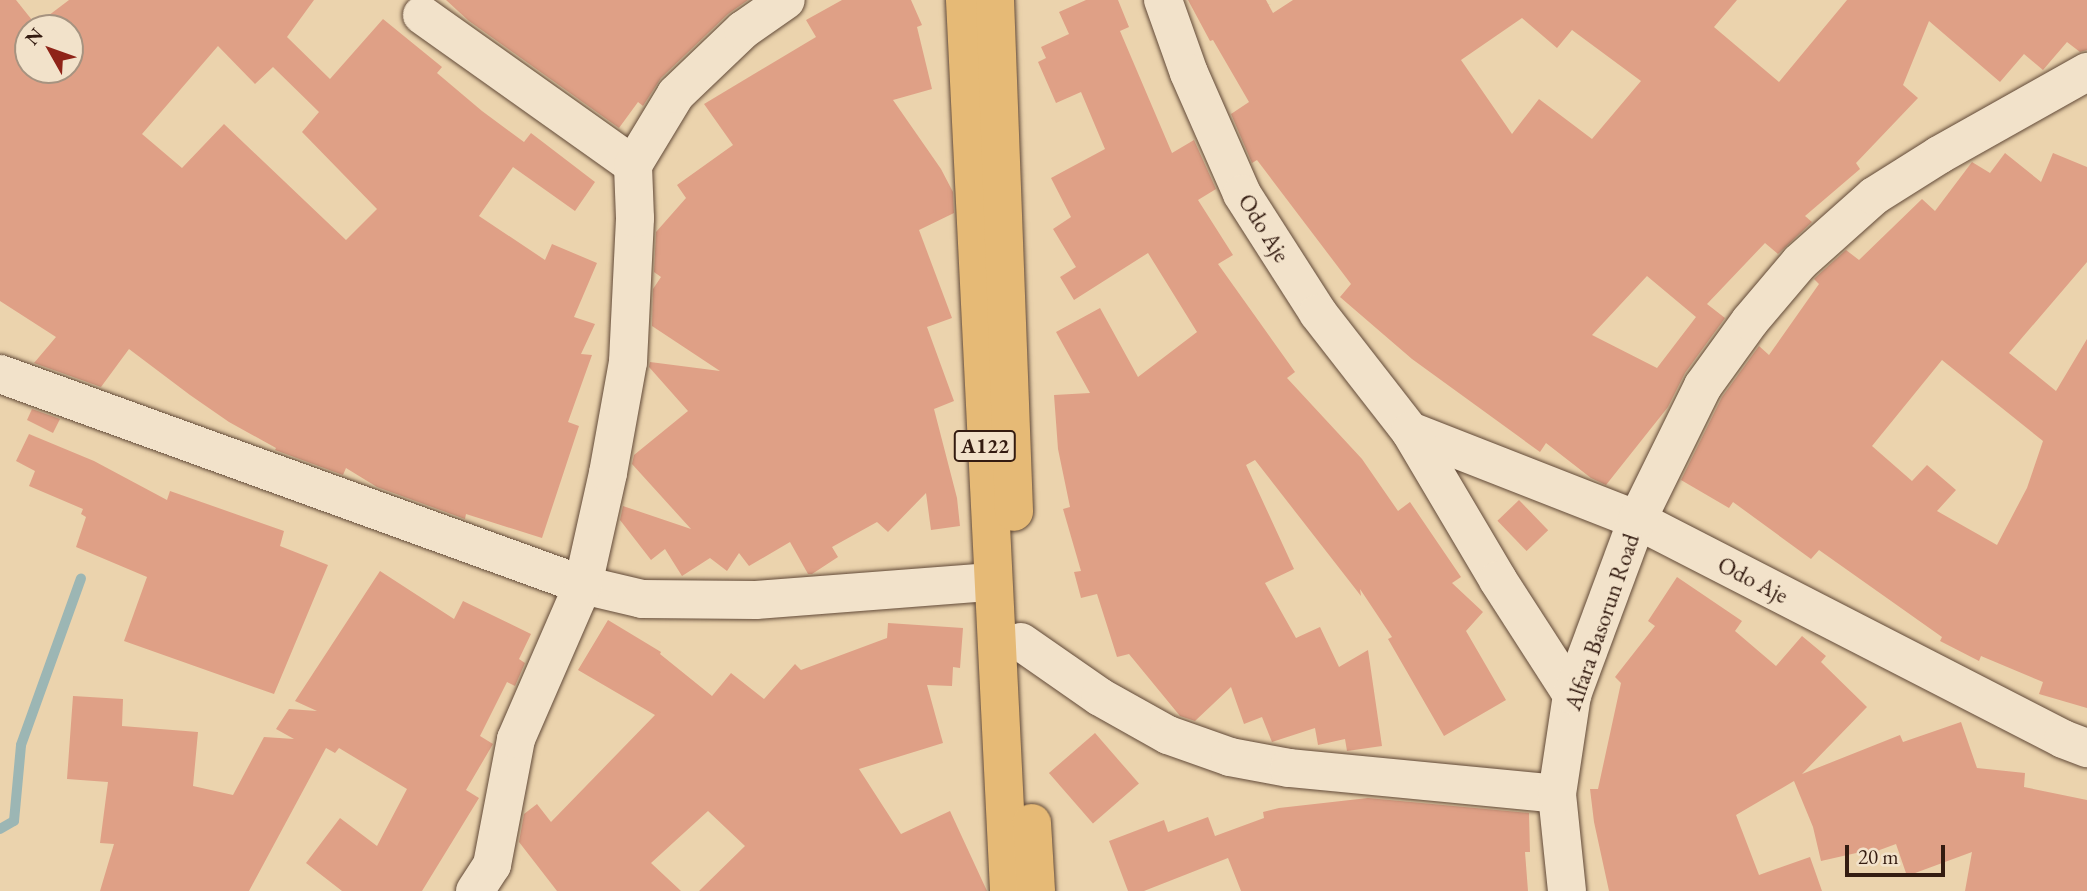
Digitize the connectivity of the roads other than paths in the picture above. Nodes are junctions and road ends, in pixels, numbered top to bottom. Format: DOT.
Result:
graph roads {
  1 [pos="786,0"];
  2 [pos="965,0"];
  3 [pos="995,0"];
  4 [pos="1163,0"];
  5 [pos="422,15"];
  6 [pos="2087,72"];
  7 [pos="633,165"];
  8 [pos="0,374"];
  9 [pos="1410,431"];
  10 [pos="1637,520"];
  11 [pos="991,582"];
  12 [pos="583,585"];
  13 [pos="1021,642"];
  14 [pos="1572,695"];
  15 [pos="2087,748"];
  16 [pos="1557,794"];
  17 [pos="475,891"];
  18 [pos="1009,891"];
  19 [pos="1036,891"];
  20 [pos="1567,891"];
  1 -- 7 [label="street"];
  2 -- 11 [label="highway, A122"];
  3 -- 13 [label="highway, A122"];
  4 -- 9 [label="street, Odo Aje"];
  5 -- 7 [label="street"];
  6 -- 10 [label="street, Alfara Basorun Road"];
  7 -- 12 [label="street"];
  8 -- 12 [label="street"];
  9 -- 10 [label="street, Odo Aje"];
  9 -- 14 [label="street, Odo Aje"];
  10 -- 14 [label="street, Alfara Basorun Road"];
  10 -- 15 [label="street, Odo Aje"];
  11 -- 12 [label="street"];
  11 -- 18 [label="highway, A122"];
  12 -- 17 [label="street"];
  13 -- 16 [label="street"];
  13 -- 19 [label="highway, A122"];
  14 -- 16 [label="street, Alfara Basorun Road"];
  16 -- 20 [label="street, Alfara Basorun Road"];
}
